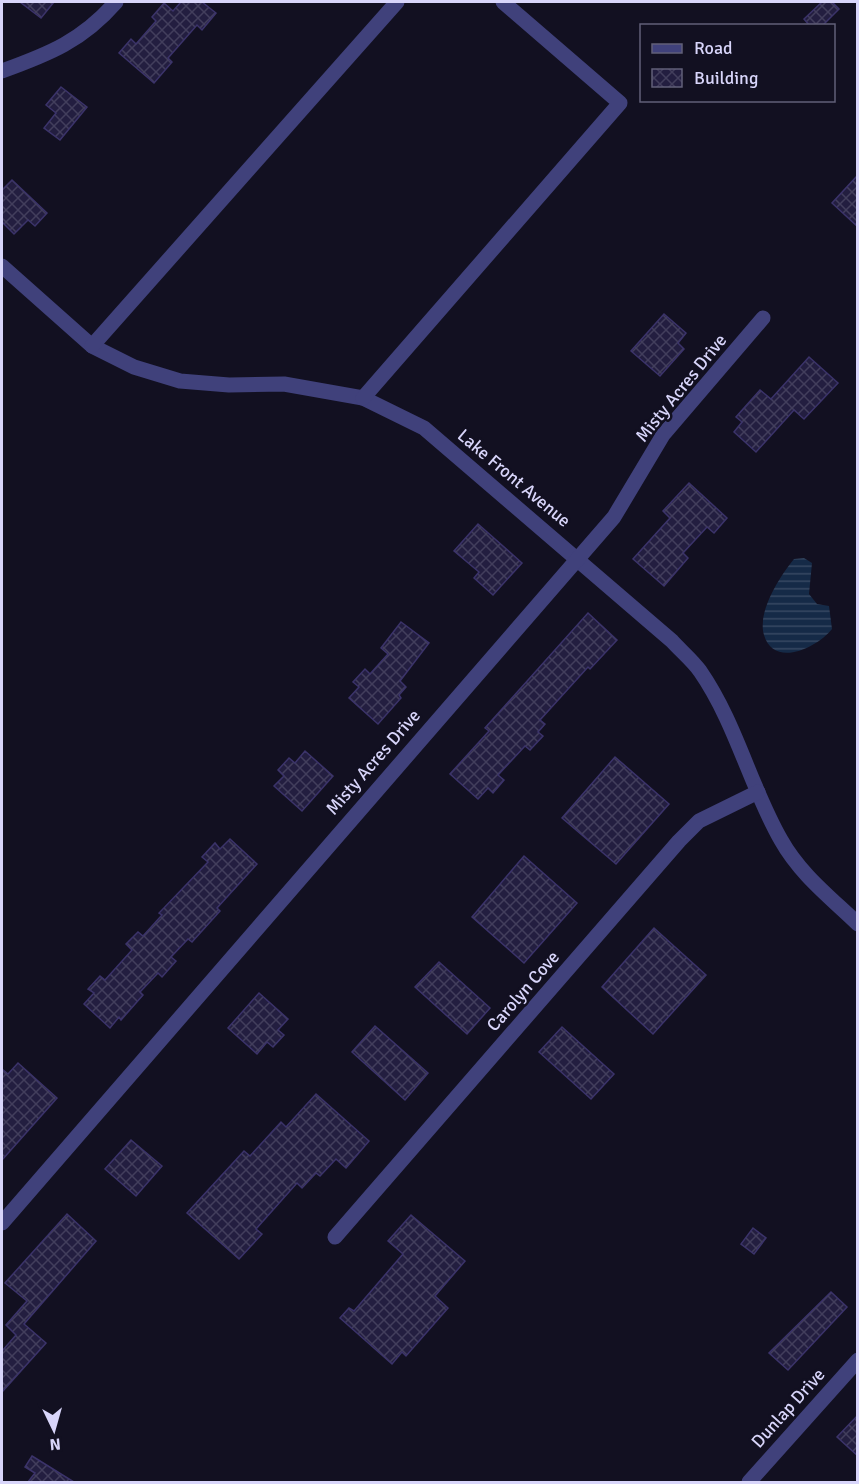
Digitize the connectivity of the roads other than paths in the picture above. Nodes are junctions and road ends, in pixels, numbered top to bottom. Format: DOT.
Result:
graph roads {
  1 [pos="116,2"];
  2 [pos="397,2"];
  3 [pos="502,2"];
  4 [pos="2,71"];
  5 [pos="2,266"];
  6 [pos="763,318"];
  7 [pos="92,346"];
  8 [pos="363,398"];
  9 [pos="578,559"];
  10 [pos="758,792"];
  11 [pos="858,924"];
  12 [pos="2,1224"];
  13 [pos="335,1237"];
  14 [pos="858,1360"];
  15 [pos="749,1482"];
  1 -- 4 [label="street"];
  2 -- 7 [label="street"];
  3 -- 8 [label="street"];
  5 -- 7 [label="street, Lake Front Avenue"];
  6 -- 9 [label="street, Misty Acres Drive"];
  7 -- 8 [label="street, Lake Front Avenue"];
  8 -- 9 [label="street, Lake Front Avenue"];
  9 -- 10 [label="street, Lake Front Avenue"];
  9 -- 12 [label="street, Misty Acres Drive"];
  10 -- 11 [label="street, Lake Front Avenue"];
  10 -- 13 [label="street, Carolyn Cove"];
  14 -- 15 [label="street, Dunlap Drive"];
}
